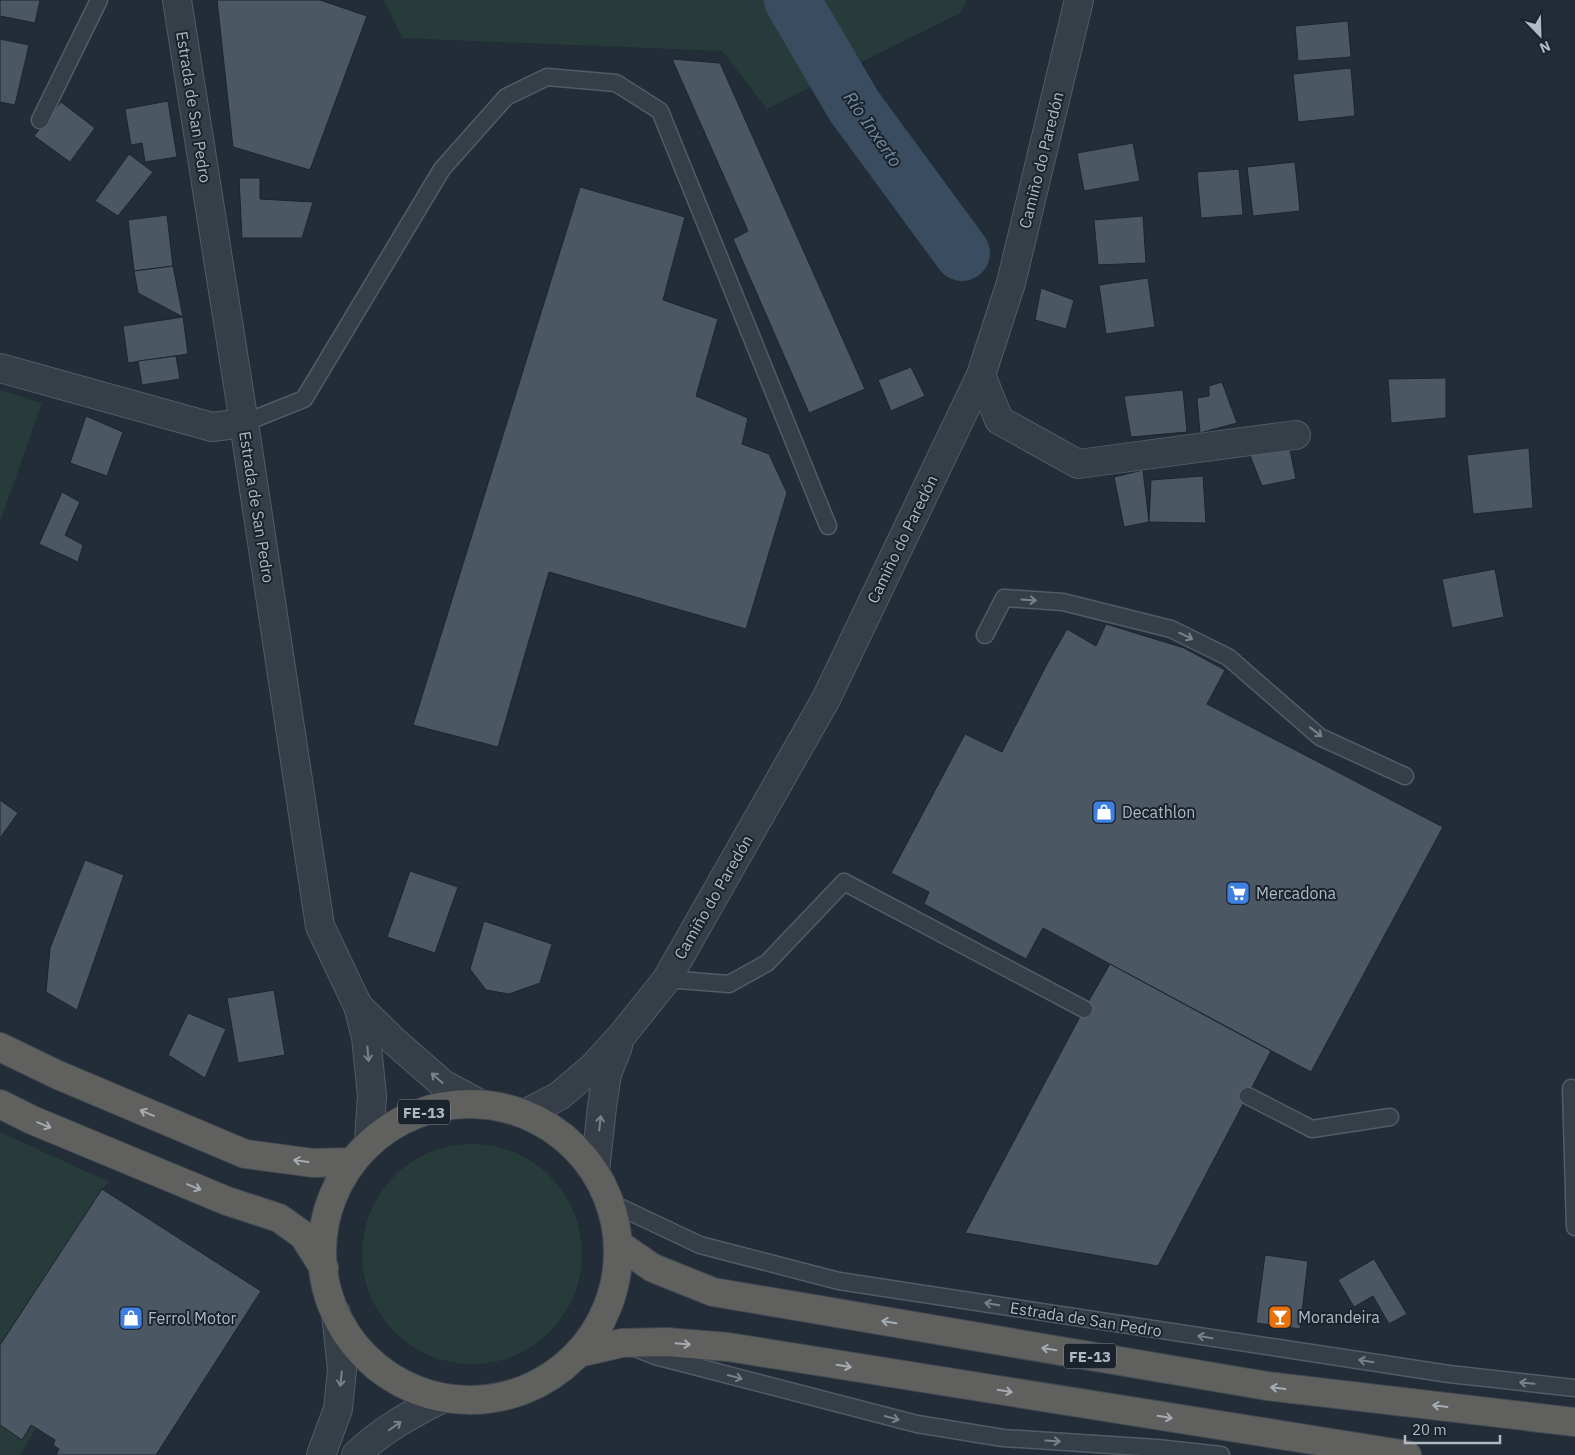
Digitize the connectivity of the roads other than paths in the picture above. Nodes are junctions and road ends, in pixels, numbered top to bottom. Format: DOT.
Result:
graph roads {
  1 [pos="99,0"];
  2 [pos="177,0"];
  3 [pos="1079,0"];
  4 [pos="40,120"];
  5 [pos="0,368"];
  6 [pos="980,375"];
  7 [pos="244,423"];
  8 [pos="1296,435"];
  9 [pos="828,526"];
  10 [pos="985,635"];
  11 [pos="1405,776"];
  12 [pos="667,979"];
  13 [pos="358,1006"];
  14 [pos="1084,1009"];
  15 [pos="623,1034"];
  16 [pos="0,1047"];
  17 [pos="1571,1088"];
  18 [pos="1248,1096"];
  19 [pos="478,1103"];
  20 [pos="0,1104"];
  21 [pos="528,1112"];
  22 [pos="1390,1117"];
  23 [pos="369,1141"];
  24 [pos="350,1162"];
  25 [pos="595,1171"];
  26 [pos="609,1202"];
  27 [pos="1575,1227"];
  28 [pos="618,1244"];
  29 [pos="324,1268"];
  30 [pos="336,1313"];
  31 [pos="622,1343"];
  32 [pos="583,1352"];
  33 [pos="1575,1388"];
  34 [pos="441,1399"];
  35 [pos="1575,1422"];
  36 [pos="322,1455"];
  37 [pos="356,1455"];
  38 [pos="1221,1455"];
  39 [pos="1407,1455"];
  1 -- 4 [label="lane"];
  2 -- 7 [label="street, Estrada de San Pedro"];
  3 -- 6 [label="street, Camiño do Paredón"];
  5 -- 7 [label="street"];
  6 -- 8 [label="street"];
  6 -- 12 [label="street, Camiño do Paredón"];
  7 -- 9 [label="lane"];
  7 -- 13 [label="street, Estrada de San Pedro"];
  10 -- 11 [label="lane, one-way"];
  12 -- 14 [label="lane"];
  12 -- 15 [label="street, Camiño do Paredón"];
  19 -- 13 [label="street, one-way"];
  13 -- 23 [label="street, one-way"];
  15 -- 21 [label="street"];
  25 -- 15 [label="street, one-way"];
  24 -- 16 [label="highway, one-way"];
  17 -- 27 [label="lane"];
  18 -- 22 [label="lane"];
  19 -- 21 [label="highway, FE-13"];
  19 -- 23 [label="highway, FE-13"];
  20 -- 29 [label="highway, FE-13, one-way"];
  21 -- 25 [label="highway, FE-13"];
  23 -- 24 [label="highway, FE-13"];
  24 -- 29 [label="highway, FE-13"];
  25 -- 26 [label="highway, FE-13"];
  26 -- 28 [label="highway, FE-13"];
  33 -- 26 [label="lane, Estrada de San Pedro, one-way"];
  28 -- 32 [label="highway, FE-13"];
  35 -- 28 [label="highway, FE-13, one-way"];
  29 -- 30 [label="highway, FE-13"];
  30 -- 34 [label="highway, FE-13"];
  30 -- 36 [label="street, one-way"];
  31 -- 32 [label="highway, FE-13"];
  31 -- 38 [label="lane, one-way"];
  31 -- 39 [label="highway, FE-13, one-way"];
  32 -- 34 [label="highway, FE-13"];
  37 -- 34 [label="street, one-way"];
}
